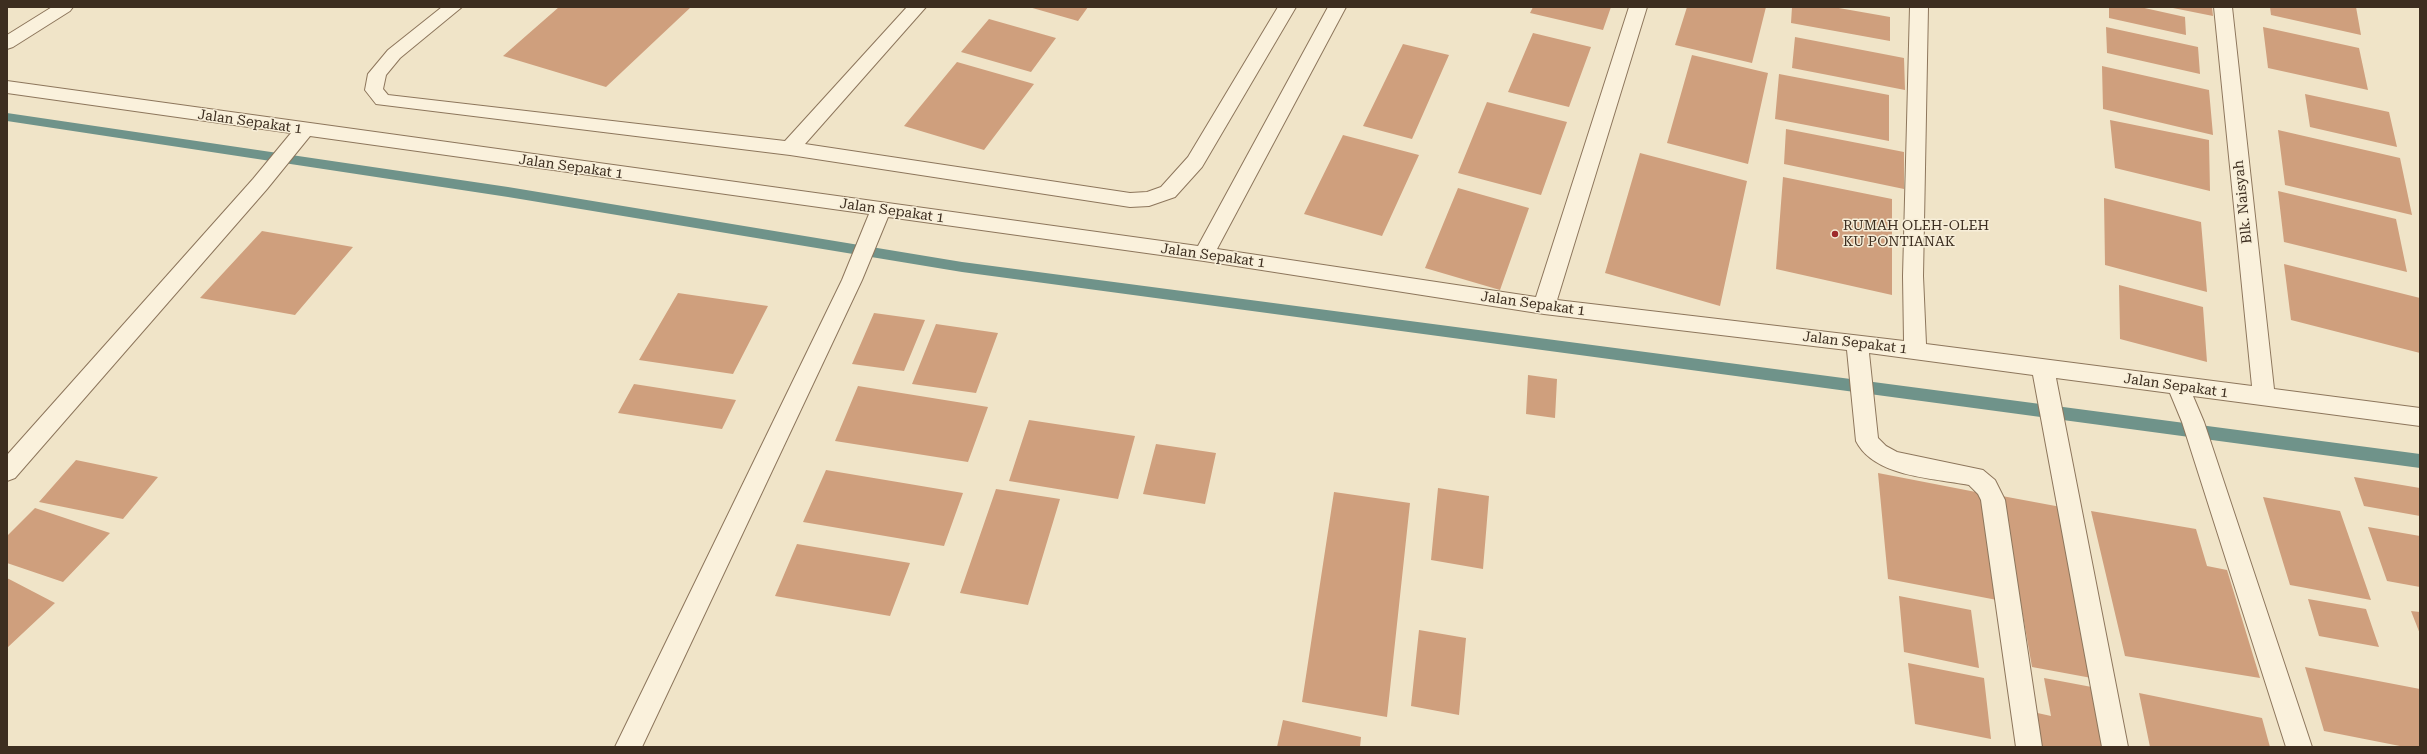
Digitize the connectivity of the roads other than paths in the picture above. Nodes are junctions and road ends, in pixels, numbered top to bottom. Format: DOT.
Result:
graph roads {
  1 [pos="64,7"];
  2 [pos="453,7"];
  3 [pos="917,7"];
  4 [pos="1287,7"];
  5 [pos="1337,7"];
  6 [pos="1638,7"];
  7 [pos="1919,7"];
  8 [pos="2223,7"];
  9 [pos="7,43"];
  10 [pos="7,88"];
  11 [pos="304,130"];
  12 [pos="790,148"];
  13 [pos="881,210"];
  14 [pos="1204,254"];
  15 [pos="1544,306"];
  16 [pos="1857,343"];
  17 [pos="1915,351"];
  18 [pos="2043,368"];
  19 [pos="2178,386"];
  20 [pos="2264,397"];
  21 [pos="2420,417"];
  22 [pos="7,471"];
  23 [pos="628,747"];
  24 [pos="2029,747"];
  25 [pos="2115,747"];
  26 [pos="2300,747"];
  1 -- 9 [label="street"];
  2 -- 12 [label="street"];
  3 -- 12 [label="street"];
  4 -- 12 [label="street"];
  5 -- 14 [label="street"];
  6 -- 15 [label="street"];
  7 -- 17 [label="street"];
  8 -- 20 [label="street, Blk. Naisyah"];
  10 -- 11 [label="street, Jalan Sepakat 1"];
  11 -- 13 [label="street, Jalan Sepakat 1"];
  11 -- 22 [label="street"];
  13 -- 14 [label="street, Jalan Sepakat 1"];
  13 -- 23 [label="street"];
  14 -- 15 [label="street, Jalan Sepakat 1"];
  15 -- 16 [label="street, Jalan Sepakat 1"];
  16 -- 17 [label="street, Jalan Sepakat 1"];
  16 -- 24 [label="street"];
  17 -- 18 [label="street, Jalan Sepakat 1"];
  18 -- 19 [label="street, Jalan Sepakat 1"];
  18 -- 25 [label="street"];
  19 -- 20 [label="street, Jalan Sepakat 1"];
  19 -- 26 [label="street"];
  20 -- 21 [label="street, Jalan Sepakat 1"];
}
